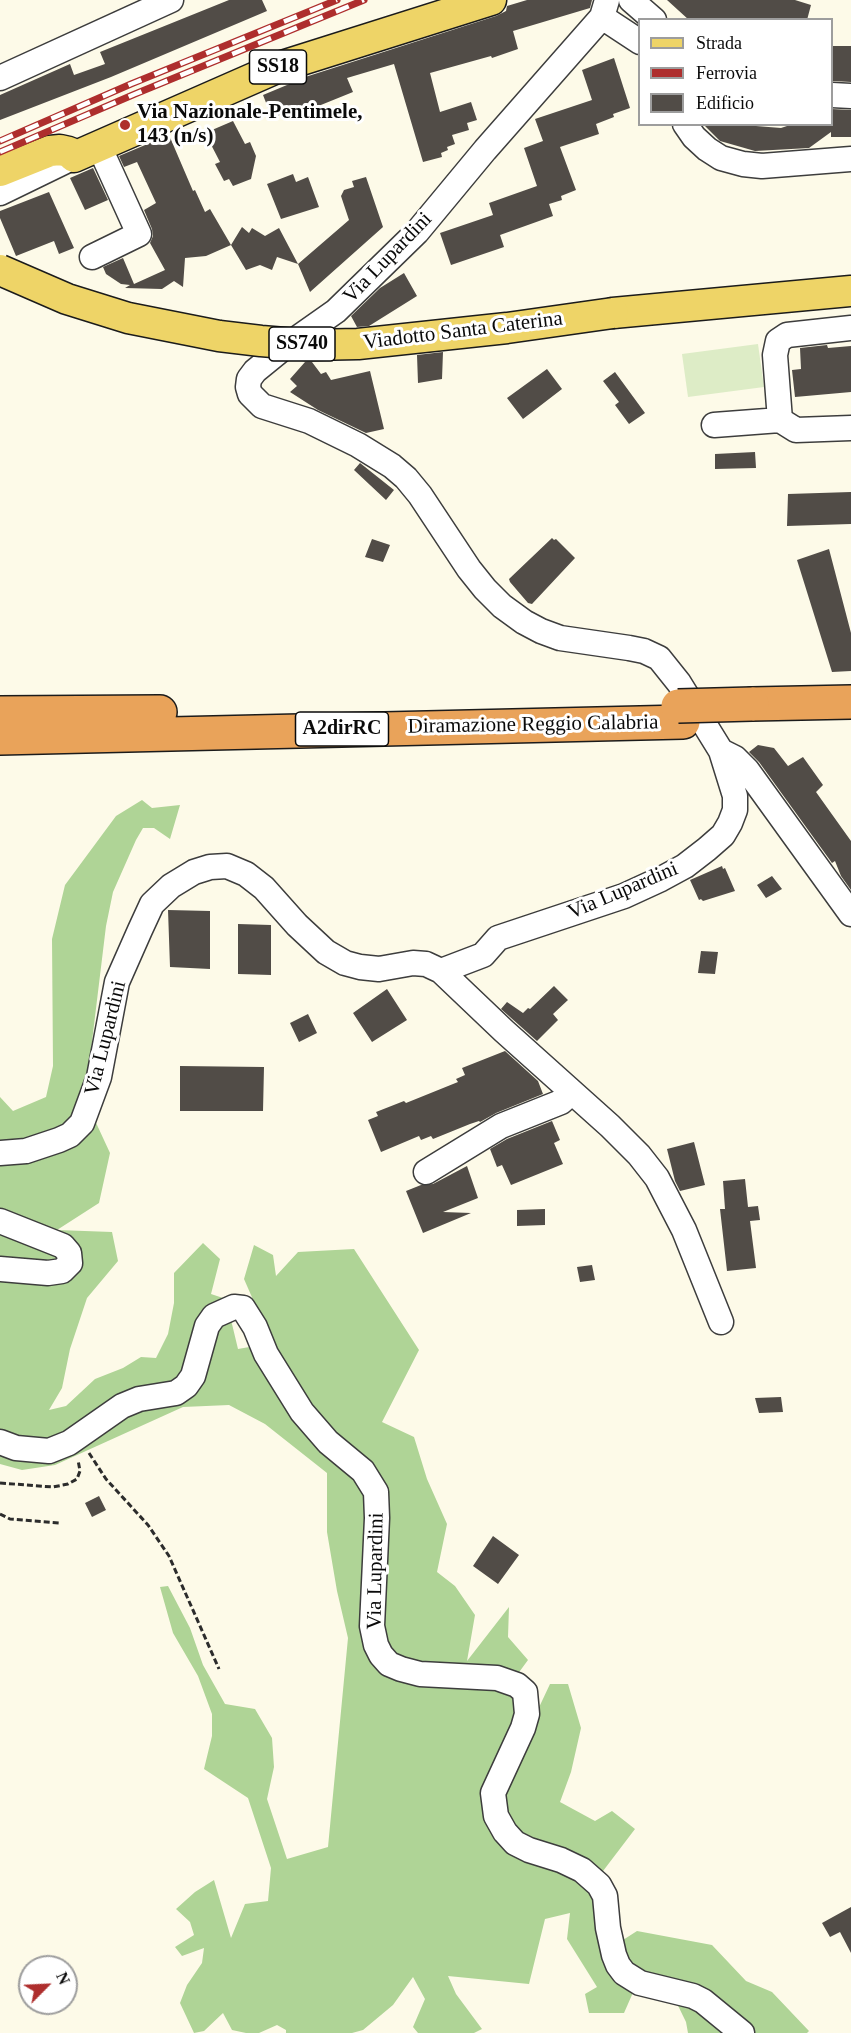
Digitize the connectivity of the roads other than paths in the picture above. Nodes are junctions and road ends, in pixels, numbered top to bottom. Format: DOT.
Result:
graph roads {
  1 [pos="171,0"];
  2 [pos="491,0"];
  3 [pos="631,0"];
  4 [pos="605,8"];
  5 [pos="652,18"];
  6 [pos="638,41"];
  7 [pos="2,75"];
  8 [pos="833,95"];
  9 [pos="851,96"];
  10 [pos="686,126"];
  11 [pos="86,151"];
  12 [pos="851,159"];
  13 [pos="0,171"];
  14 [pos="0,193"];
  15 [pos="93,257"];
  16 [pos="0,270"];
  17 [pos="851,291"];
  18 [pos="851,328"];
  19 [pos="780,420"];
  20 [pos="714,426"];
  21 [pos="851,428"];
  22 [pos="851,702"];
  23 [pos="0,713"];
  24 [pos="752,713"];
  25 [pos="680,714"];
  26 [pos="851,722"];
  27 [pos="0,738"];
  28 [pos="721,751"];
  29 [pos="851,914"];
  30 [pos="441,971"];
  31 [pos="571,1093"];
  32 [pos="0,1153"];
  33 [pos="426,1172"];
  34 [pos="0,1221"];
  35 [pos="0,1269"];
  36 [pos="722,1322"];
  37 [pos="0,1442"];
  38 [pos="742,2033"];
  1 -- 7 [label="street"];
  2 -- 11 [label="main road, SS18"];
  3 -- 5 [label="street"];
  4 -- 6 [label="street"];
  4 -- 28 [label="street, Via Lupardini"];
  8 -- 9 [label="street"];
  10 -- 12 [label="street"];
  11 -- 13 [label="main road"];
  11 -- 14 [label="street, SS18"];
  11 -- 15 [label="street"];
  16 -- 17 [label="main road, Viadotto Santa Caterina / SS740, bridge"];
  18 -- 19 [label="street"];
  19 -- 20 [label="street"];
  19 -- 21 [label="street"];
  22 -- 24 [label="highway, Diramazione Reggio Calabria / A2dirRC"];
  23 -- 25 [label="highway, Diramazione Reggio Calabria / A2dirRC"];
  24 -- 25 [label="highway, Diramazione Reggio Calabria / A2dirRC"];
  24 -- 26 [label="highway, Diramazione Reggio Calabria"];
  25 -- 27 [label="highway, Diramazione Reggio Calabria / A2dirRC"];
  28 -- 29 [label="street"];
  28 -- 30 [label="street, Via Lupardini"];
  30 -- 31 [label="street"];
  30 -- 32 [label="street, Via Lupardini"];
  31 -- 33 [label="street"];
  31 -- 36 [label="street"];
  34 -- 35 [label="street"];
  37 -- 38 [label="street, Via Lupardini"];
}
